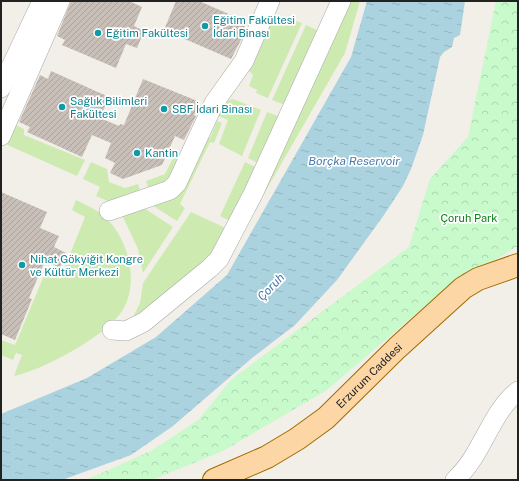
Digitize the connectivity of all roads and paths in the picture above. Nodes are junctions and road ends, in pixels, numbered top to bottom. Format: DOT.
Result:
graph roads {
  1 [pos="42,1"];
  2 [pos="60,1"];
  3 [pos="270,1"];
  4 [pos="341,1"];
  5 [pos="1,88"];
  6 [pos="1,136"];
  7 [pos="109,211"];
  8 [pos="518,265"];
  9 [pos="112,330"];
  10 [pos="518,391"];
  11 [pos="214,480"];
  12 [pos="455,480"];
  1 -- 5 [label="street"];
  2 -- 6 [label="street"];
  3 -- 7 [label="street"];
  4 -- 9 [label="street"];
  8 -- 11 [label="main road, Erzurum Caddesi"];
  10 -- 12 [label="street"];
}
